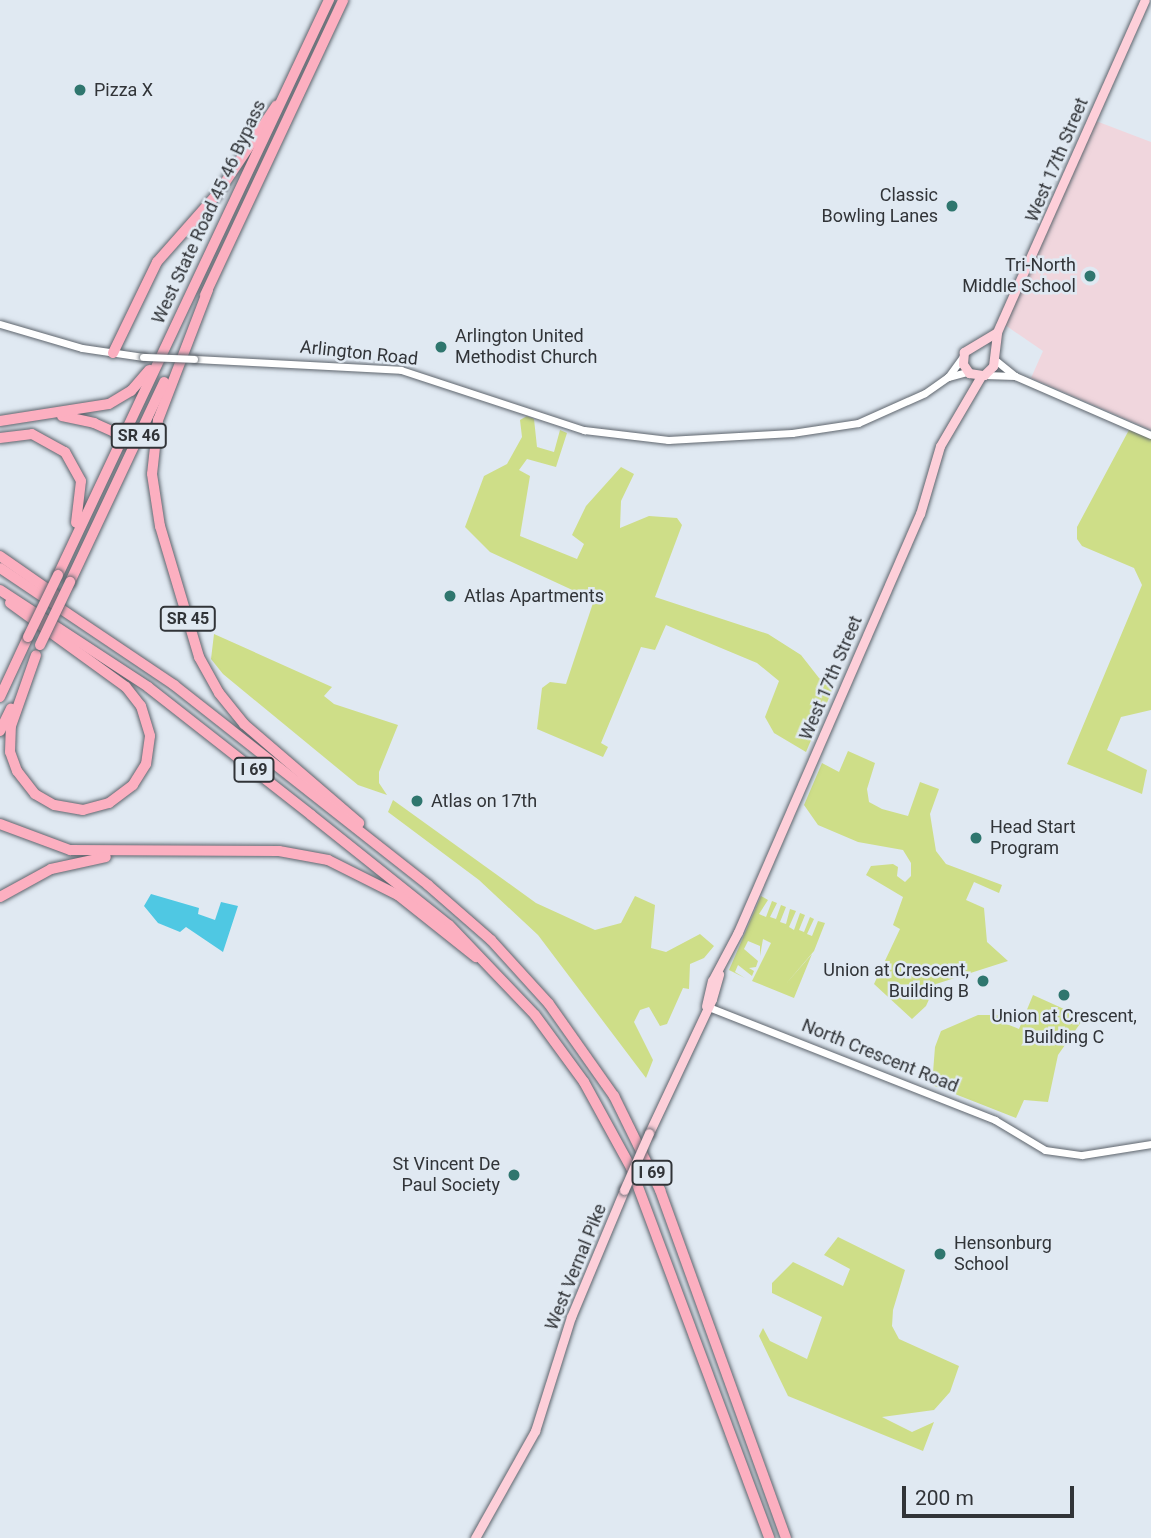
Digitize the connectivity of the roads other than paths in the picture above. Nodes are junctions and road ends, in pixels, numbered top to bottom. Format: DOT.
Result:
graph roads {
  1 [pos="329,0"];
  2 [pos="343,0"];
  3 [pos="1145,0"];
  4 [pos="281,102"];
  5 [pos="208,289"];
  6 [pos="0,324"];
  7 [pos="175,325"];
  8 [pos="997,331"];
  9 [pos="979,344"];
  10 [pos="113,353"];
  11 [pos="963,356"];
  12 [pos="994,358"];
  13 [pos="967,372"];
  14 [pos="983,376"];
  15 [pos="1016,376"];
  16 [pos="948,377"];
  17 [pos="967,394"];
  18 [pos="15,419"];
  19 [pos="0,421"];
  20 [pos="1151,435"];
  21 [pos="0,438"];
  22 [pos="122,439"];
  23 [pos="124,468"];
  24 [pos="0,556"];
  25 [pos="0,568"];
  26 [pos="60,570"];
  27 [pos="0,593"];
  28 [pos="124,649"];
  29 [pos="38,650"];
  30 [pos="0,697"];
  31 [pos="0,731"];
  32 [pos="0,824"];
  33 [pos="143,851"];
  34 [pos="412,872"];
  35 [pos="0,897"];
  36 [pos="494,968"];
  37 [pos="706,1006"];
  38 [pos="1151,1144"];
  39 [pos="475,1538"];
  40 [pos="769,1538"];
  41 [pos="786,1538"];
  1 -- 4 [label="highway, West State Road 45 46 Bypass"];
  2 -- 5 [label="highway, West State Road 45 46 Bypass / SR 45"];
  3 -- 8 [label="main road, West 17th Street"];
  4 -- 7 [label="highway, West State Road 45 46 Bypass"];
  4 -- 10 [label="highway"];
  5 -- 23 [label="highway, SR 46"];
  5 -- 34 [label="highway, SR 45"];
  6 -- 10 [label="street, Arlington Road"];
  7 -- 18 [label="highway"];
  7 -- 22 [label="highway, West State Road 45 46 Bypass"];
  8 -- 9 [label="main road"];
  8 -- 12 [label="main road, West 17th Street"];
  9 -- 11 [label="main road"];
  9 -- 12 [label="main road"];
  10 -- 16 [label="street, Arlington Road, bridge"];
  11 -- 13 [label="main road, West 17th Street"];
  11 -- 16 [label="street, Arlington Road"];
  12 -- 14 [label="main road, West 17th Street"];
  12 -- 15 [label="street"];
  13 -- 14 [label="main road"];
  13 -- 16 [label="street, Arlington Road"];
  13 -- 17 [label="main road, West 17th Street"];
  14 -- 15 [label="street"];
  14 -- 17 [label="main road, West 17th Street"];
  15 -- 20 [label="street"];
  17 -- 37 [label="main road, West 17th Street"];
  18 -- 19 [label="highway"];
  18 -- 22 [label="highway"];
  21 -- 26 [label="highway"];
  22 -- 23 [label="highway"];
  22 -- 26 [label="highway, West State Road 45 46 Bypass"];
  23 -- 29 [label="highway, SR 46, bridge"];
  24 -- 28 [label="highway"];
  25 -- 28 [label="highway, I 69"];
  26 -- 30 [label="highway, bridge"];
  27 -- 29 [label="highway"];
  27 -- 36 [label="highway, I 69"];
  28 -- 34 [label="highway, I 69"];
  29 -- 31 [label="highway, SR 46"];
  32 -- 33 [label="highway"];
  33 -- 35 [label="highway"];
  33 -- 36 [label="highway"];
  34 -- 41 [label="highway, I 69"];
  36 -- 40 [label="highway, I 69"];
  37 -- 38 [label="street, North Crescent Road"];
  37 -- 39 [label="main road, West Vernal Pike, bridge"];
}
